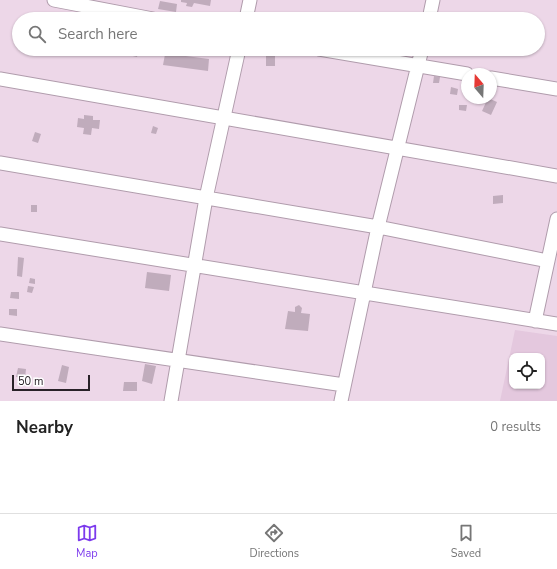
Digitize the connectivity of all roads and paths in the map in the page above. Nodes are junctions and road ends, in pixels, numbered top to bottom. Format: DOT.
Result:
graph roads {
  1 [pos="54,0"];
  2 [pos="250,0"];
  3 [pos="433,0"];
  4 [pos="117,12"];
  5 [pos="247,12"];
  6 [pos="430,12"];
  7 [pos="237,56"];
  8 [pos="360,56"];
  9 [pos="421,56"];
  10 [pos="419,66"];
  11 [pos="461,73"];
  12 [pos="0,79"];
  13 [pos="497,79"];
  14 [pos="557,89"];
  15 [pos="224,118"];
  16 [pos="399,149"];
  17 [pos="0,163"];
  18 [pos="557,176"];
  19 [pos="206,198"];
  20 [pos="557,219"];
  21 [pos="378,227"];
  22 [pos="0,234"];
  23 [pos="548,261"];
  24 [pos="194,265"];
  25 [pos="364,293"];
  26 [pos="535,321"];
  27 [pos="557,324"];
  28 [pos="0,334"];
  29 [pos="178,361"];
  30 [pos="344,385"];
  31 [pos="171,401"];
  32 [pos="341,401"];
  1 -- 4 [label="street"];
  2 -- 5 [label="street"];
  3 -- 6 [label="street"];
  7 -- 15 [label="street"];
  8 -- 10 [label="street"];
  9 -- 10 [label="street"];
  10 -- 11 [label="street"];
  10 -- 16 [label="street"];
  12 -- 15 [label="street"];
  13 -- 14 [label="street"];
  15 -- 16 [label="street"];
  15 -- 19 [label="street"];
  16 -- 18 [label="street"];
  16 -- 21 [label="street"];
  17 -- 19 [label="street"];
  19 -- 21 [label="street"];
  19 -- 24 [label="street"];
  20 -- 23 [label="street"];
  21 -- 23 [label="street"];
  21 -- 25 [label="street"];
  22 -- 24 [label="street"];
  23 -- 26 [label="street"];
  24 -- 25 [label="street"];
  24 -- 29 [label="street"];
  25 -- 26 [label="street"];
  25 -- 30 [label="street"];
  26 -- 27 [label="street"];
  28 -- 29 [label="street"];
  29 -- 30 [label="street"];
  29 -- 31 [label="street"];
  30 -- 32 [label="street"];
}
